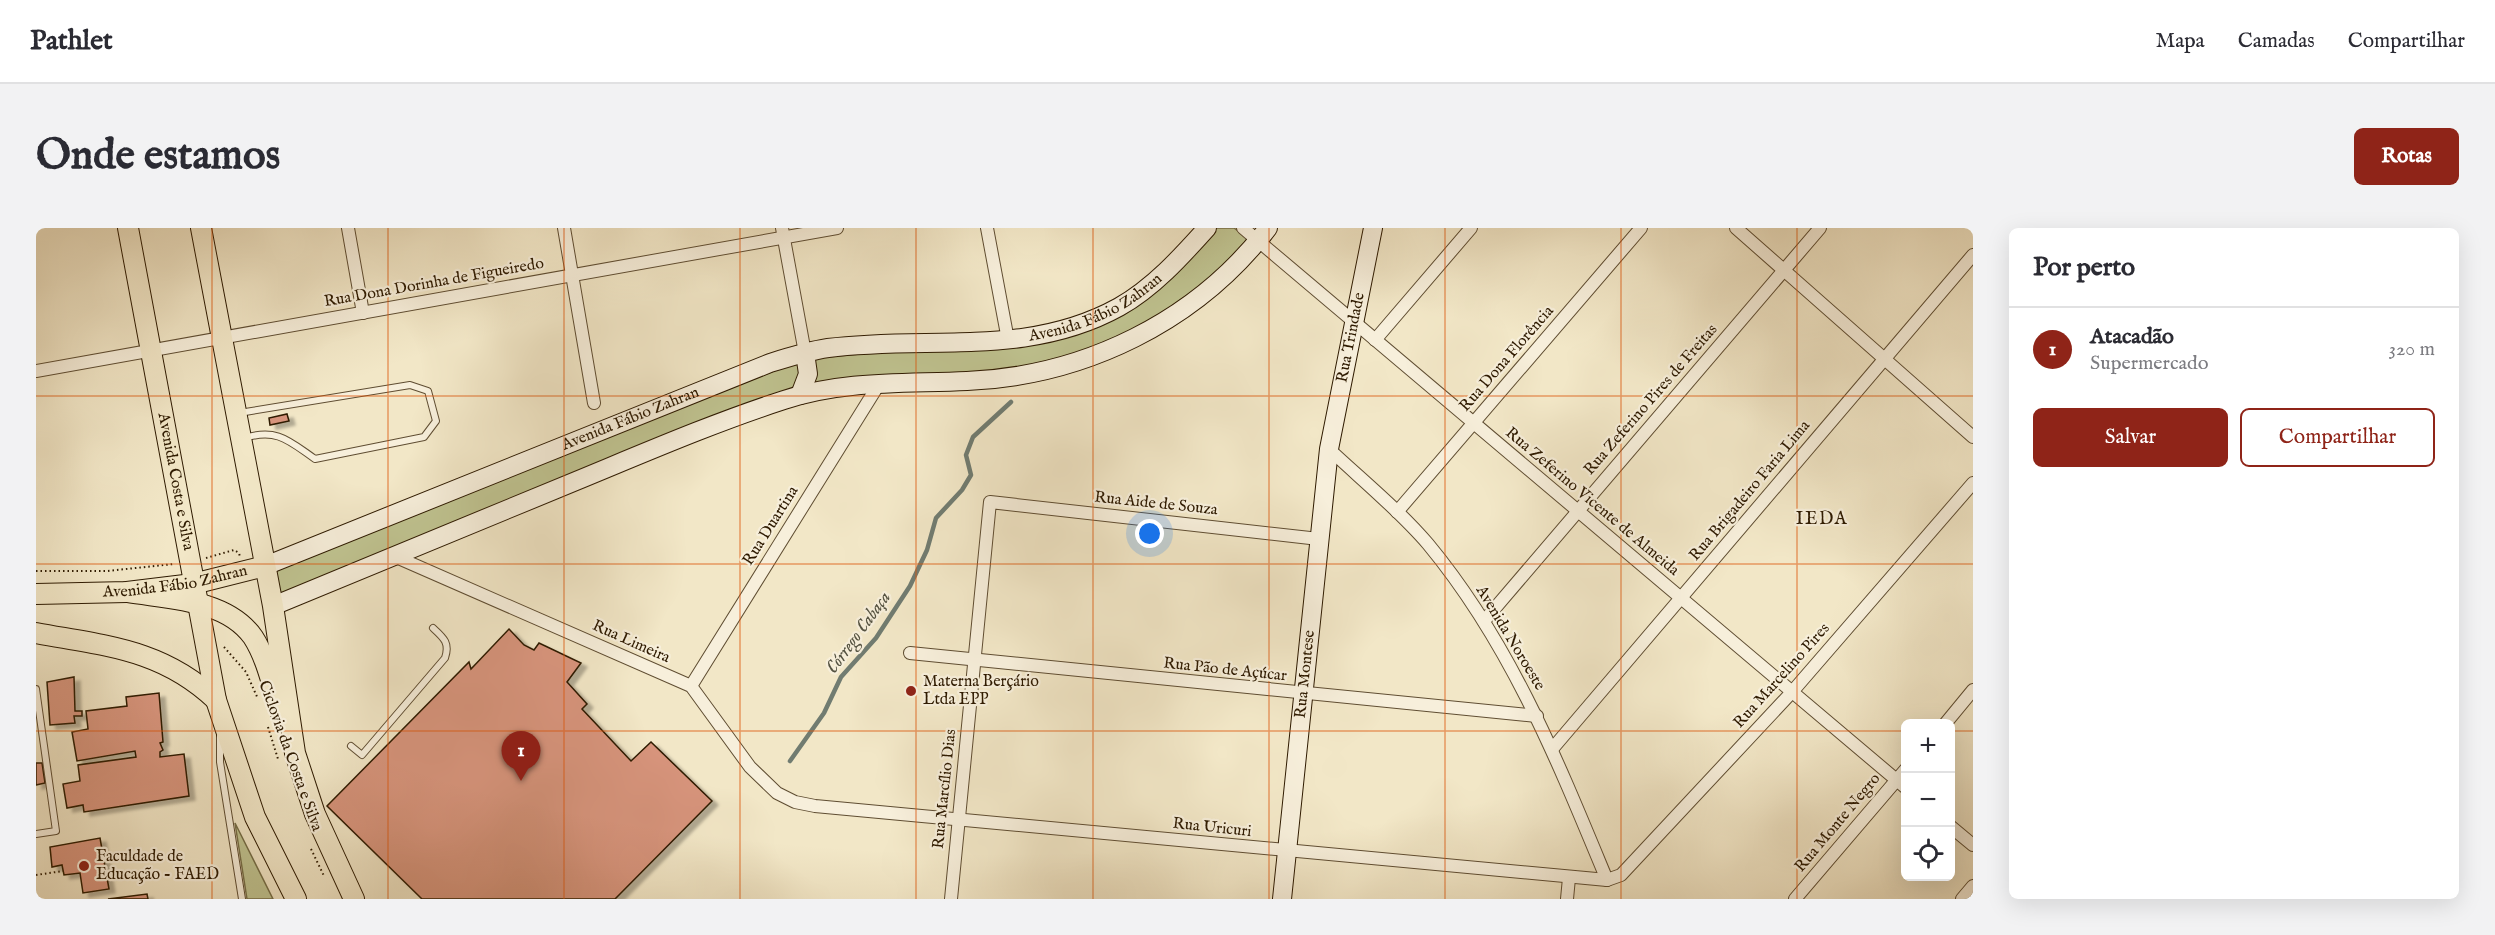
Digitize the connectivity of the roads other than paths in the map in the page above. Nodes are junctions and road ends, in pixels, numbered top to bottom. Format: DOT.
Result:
graph roads {
  1 [pos="128,228"];
  2 [pos="201,228"];
  3 [pos="348,228"];
  4 [pos="564,228"];
  5 [pos="837,228"];
  6 [pos="987,228"];
  7 [pos="1207,228"];
  8 [pos="1243,228"];
  9 [pos="1373,228"];
  10 [pos="1471,228"];
  11 [pos="1641,228"];
  12 [pos="1737,228"];
  13 [pos="1820,228"];
  14 [pos="783,233"];
  15 [pos="1263,234"];
  16 [pos="1973,255"];
  17 [pos="1785,269"];
  18 [pos="573,275"];
  19 [pos="363,313"];
  20 [pos="1354,322"];
  21 [pos="222,338"];
  22 [pos="1008,340"];
  23 [pos="1376,340"];
  24 [pos="152,349"];
  25 [pos="805,353"];
  26 [pos="1883,360"];
  27 [pos="36,371"];
  28 [pos="879,384"];
  29 [pos="800,395"];
  30 [pos="594,403"];
  31 [pos="236,414"];
  32 [pos="1473,423"];
  33 [pos="1973,437"];
  34 [pos="241,439"];
  35 [pos="1329,449"];
  36 [pos="1973,483"];
  37 [pos="990,502"];
  38 [pos="1397,512"];
  39 [pos="1577,512"];
  40 [pos="1319,539"];
  41 [pos="394,556"];
  42 [pos="265,566"];
  43 [pos="193,584"];
  44 [pos="127,592"];
  45 [pos="36,594"];
  46 [pos="1681,598"];
  47 [pos="196,604"];
  48 [pos="273,606"];
  49 [pos="1484,621"];
  50 [pos="433,628"];
  51 [pos="36,633"];
  52 [pos="36,643"];
  53 [pos="107,646"];
  54 [pos="910,654"];
  55 [pos="974,661"];
  56 [pos="691,686"];
  57 [pos="36,689"];
  58 [pos="1973,690"];
  59 [pos="1792,692"];
  60 [pos="1304,694"];
  61 [pos="218,706"];
  62 [pos="1537,716"];
  63 [pos="1948,719"];
  64 [pos="351,746"];
  65 [pos="1553,748"];
  66 [pos="287,757"];
  67 [pos="1901,784"];
  68 [pos="959,820"];
  69 [pos="1951,827"];
  70 [pos="36,834"];
  71 [pos="1973,846"];
  72 [pos="1288,852"];
  73 [pos="1569,878"];
  74 [pos="1607,880"];
  75 [pos="1973,886"];
  76 [pos="242,899"];
  77 [pos="296,899"];
  78 [pos="354,899"];
  79 [pos="951,899"];
  80 [pos="1282,899"];
  81 [pos="1567,899"];
  82 [pos="1795,899"];
  83 [pos="1962,899"];
  1 -- 24 [label="main road, Avenida Costa e Silva"];
  2 -- 21 [label="main road"];
  3 -- 19 [label="street"];
  4 -- 18 [label="street"];
  5 -- 14 [label="street, Rua Dona Dorinha de Figueiredo"];
  6 -- 22 [label="street"];
  7 -- 22 [label="main road, Avenida Fábio Zahran"];
  8 -- 15 [label="street, Rua Zeferino Vicente de Almeida"];
  9 -- 20 [label="main road, Rua Trindade"];
  10 -- 23 [label="street"];
  11 -- 32 [label="street, Rua Dona Florência"];
  12 -- 17 [label="street"];
  13 -- 17 [label="street, Rua Zeferino Pires de Freitas"];
  14 -- 18 [label="street, Rua Dona Dorinha de Figueiredo"];
  14 -- 25 [label="street"];
  15 -- 20 [label="street, Rua Zeferino Vicente de Almeida"];
  15 -- 28 [label="main road"];
  16 -- 26 [label="street, Rua Brigadeiro Faria Lima"];
  17 -- 26 [label="street"];
  17 -- 39 [label="street, Rua Zeferino Pires de Freitas"];
  18 -- 19 [label="street, Rua Dona Dorinha de Figueiredo"];
  18 -- 30 [label="street"];
  19 -- 21 [label="street, Rua Dona Dorinha de Figueiredo"];
  20 -- 23 [label="street, Rua Zeferino Vicente de Almeida"];
  20 -- 35 [label="main road, Rua Trindade"];
  21 -- 24 [label="street, Rua Dona Dorinha de Figueiredo"];
  21 -- 31 [label="main road"];
  22 -- 25 [label="main road, Avenida Fábio Zahran"];
  23 -- 32 [label="street, Rua Zeferino Vicente de Almeida"];
  24 -- 27 [label="street, Rua Dona Dorinha de Figueiredo"];
  24 -- 43 [label="main road, Avenida Costa e Silva"];
  25 -- 29 [label="main road"];
  25 -- 42 [label="main road, Avenida Fábio Zahran"];
  26 -- 33 [label="street"];
  26 -- 46 [label="street, Rua Brigadeiro Faria Lima"];
  28 -- 29 [label="main road"];
  28 -- 56 [label="street, Rua Duartina"];
  29 -- 41 [label="main road"];
  31 -- 34 [label="main road"];
  31 -- 34 [label="lane"];
  32 -- 38 [label="street, Rua Dona Florência"];
  32 -- 39 [label="street, Rua Zeferino Vicente de Almeida"];
  34 -- 42 [label="main road"];
  35 -- 38 [label="street, Avenida Noroeste"];
  35 -- 40 [label="main road, Rua Montese"];
  36 -- 59 [label="street, Rua Marcelino Pires"];
  37 -- 40 [label="street, Rua Aide de Souza"];
  37 -- 55 [label="street, Rua Marcílio Dias"];
  38 -- 49 [label="street, Avenida Noroeste"];
  39 -- 46 [label="street, Rua Zeferino Vicente de Almeida"];
  39 -- 49 [label="street, Rua Zeferino Pires de Freitas"];
  40 -- 60 [label="main road, Rua Montese"];
  41 -- 48 [label="main road"];
  41 -- 56 [label="street, Rua Limeira"];
  42 -- 43 [label="main road, Avenida Fábio Zahran"];
  42 -- 48 [label="main road"];
  43 -- 44 [label="main road, Avenida Fábio Zahran"];
  43 -- 47 [label="main road, Avenida Costa e Silva"];
  44 -- 45 [label="main road, Avenida Fábio Zahran"];
  44 -- 47 [label="main road"];
  46 -- 59 [label="street, Rua Zeferino Vicente de Almeida"];
  46 -- 65 [label="street, Rua Brigadeiro Faria Lima"];
  47 -- 61 [label="main road, Avenida Costa e Silva"];
  47 -- 66 [label="main road"];
  48 -- 66 [label="main road"];
  49 -- 62 [label="street, Avenida Noroeste"];
  50 -- 64 [label="lane"];
  51 -- 53 [label="main road"];
  52 -- 53 [label="main road"];
  53 -- 61 [label="main road"];
  54 -- 55 [label="street, Rua Pão de Açúcar"];
  55 -- 60 [label="street, Rua Pão de Açúcar"];
  55 -- 68 [label="street, Rua Marcílio Dias"];
  56 -- 68 [label="street, Rua Uricuri"];
  57 -- 70 [label="lane"];
  58 -- 63 [label="street"];
  59 -- 67 [label="street, Rua Zeferino Vicente de Almeida"];
  59 -- 74 [label="street, Rua Marcelino Pires"];
  60 -- 62 [label="street, Rua Pão de Açúcar"];
  60 -- 72 [label="main road, Rua Montese"];
  61 -- 76 [label="lane"];
  61 -- 77 [label="main road, Avenida Costa e Silva"];
  62 -- 65 [label="street, Avenida Noroeste"];
  65 -- 74 [label="street, Avenida Noroeste"];
  66 -- 78 [label="main road"];
  67 -- 82 [label="street, Rua Monte Negro"];
  68 -- 72 [label="street, Rua Uricuri"];
  68 -- 79 [label="street, Rua Marcílio Dias"];
  69 -- 71 [label="street"];
  72 -- 73 [label="street, Rua Uricuri"];
  72 -- 80 [label="main road, Rua Montese"];
  73 -- 74 [label="street, Rua Uricuri"];
  73 -- 81 [label="street"];
  75 -- 83 [label="street"];
}
